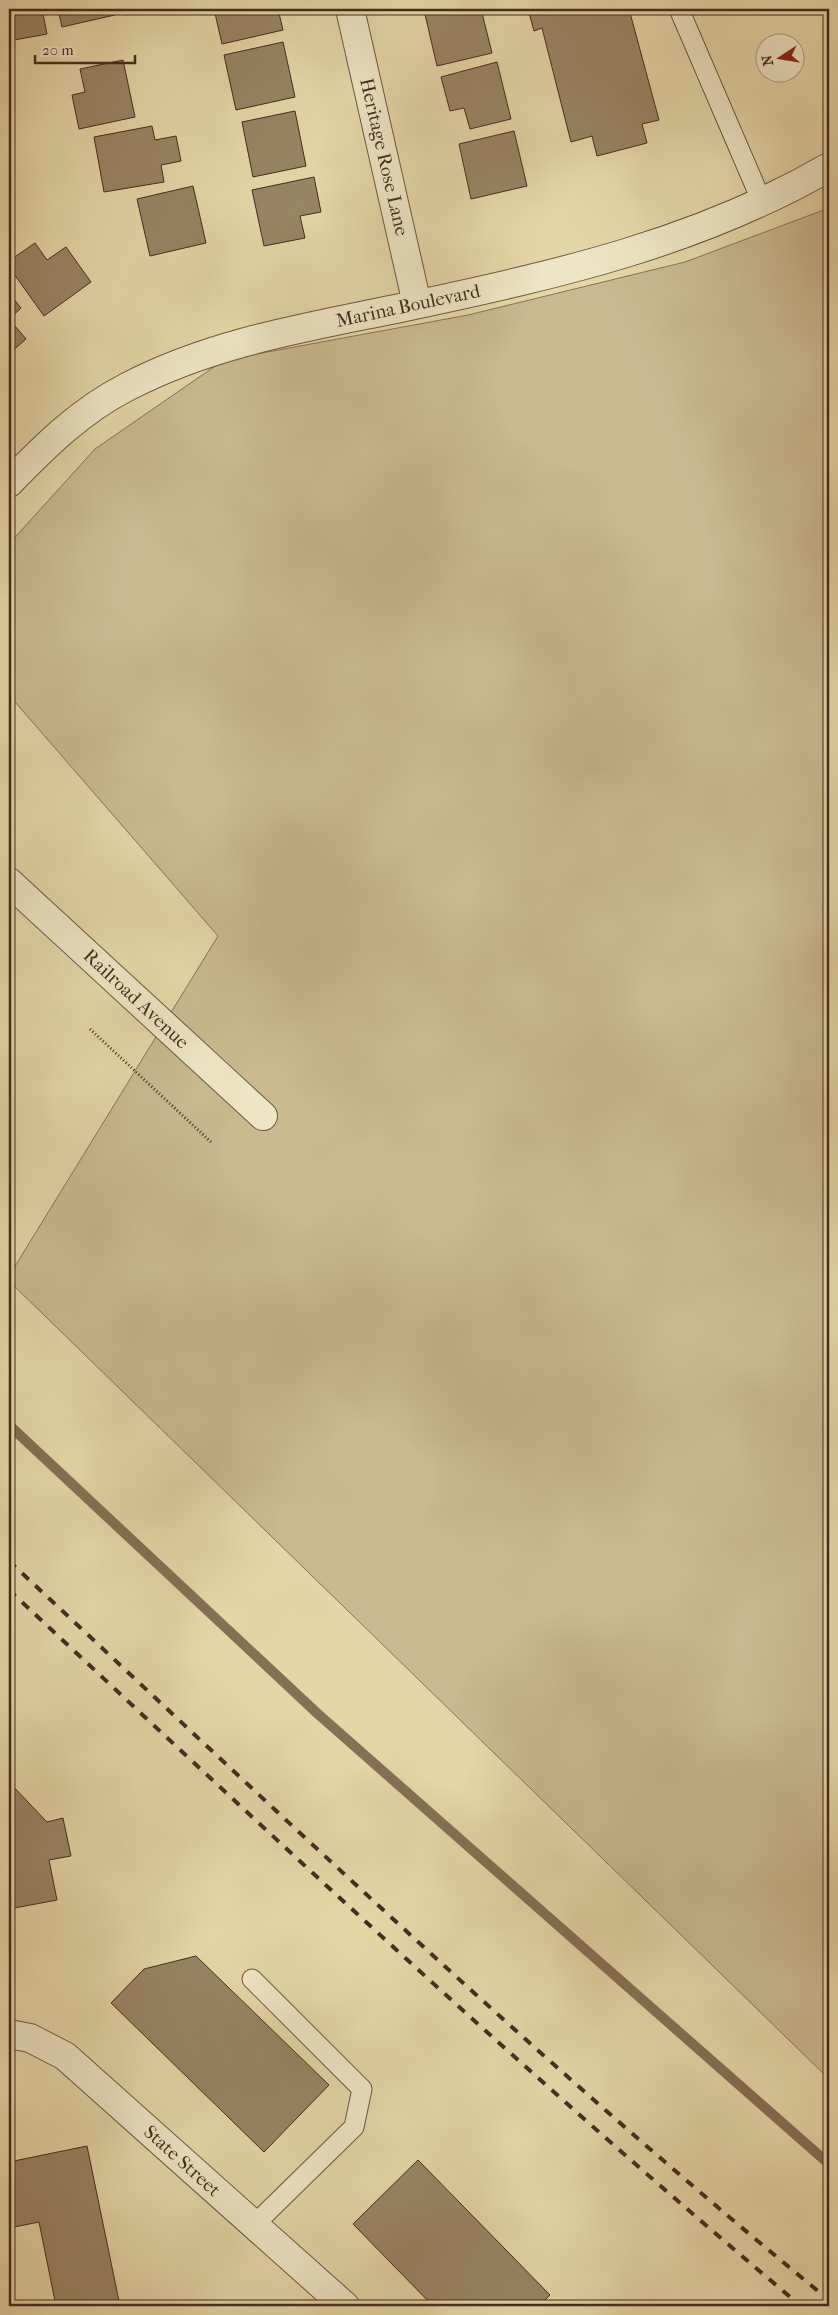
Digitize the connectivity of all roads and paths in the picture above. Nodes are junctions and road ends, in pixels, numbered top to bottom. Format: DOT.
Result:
graph roads {
  1 [pos="350,9"];
  2 [pos="679,9"];
  3 [pos="829,167"];
  4 [pos="762,202"];
  5 [pos="417,304"];
  6 [pos="9,482"];
  7 [pos="9,882"];
  8 [pos="90,1029"];
  9 [pos="263,1116"];
  10 [pos="212,1143"];
  11 [pos="252,1980"];
  12 [pos="9,2034"];
  13 [pos="254,2225"];
  14 [pos="345,2306"];
  1 -- 5 [label="street, Heritage Rose Lane"];
  2 -- 4 [label="lane"];
  3 -- 4 [label="street, Marina Boulevard"];
  4 -- 5 [label="street, Marina Boulevard"];
  5 -- 6 [label="street, Marina Boulevard"];
  7 -- 9 [label="street, Railroad Avenue"];
  8 -- 10 [label="path"];
  11 -- 13 [label="lane"];
  12 -- 13 [label="street, State Street"];
  13 -- 14 [label="street, State Street"];
}
